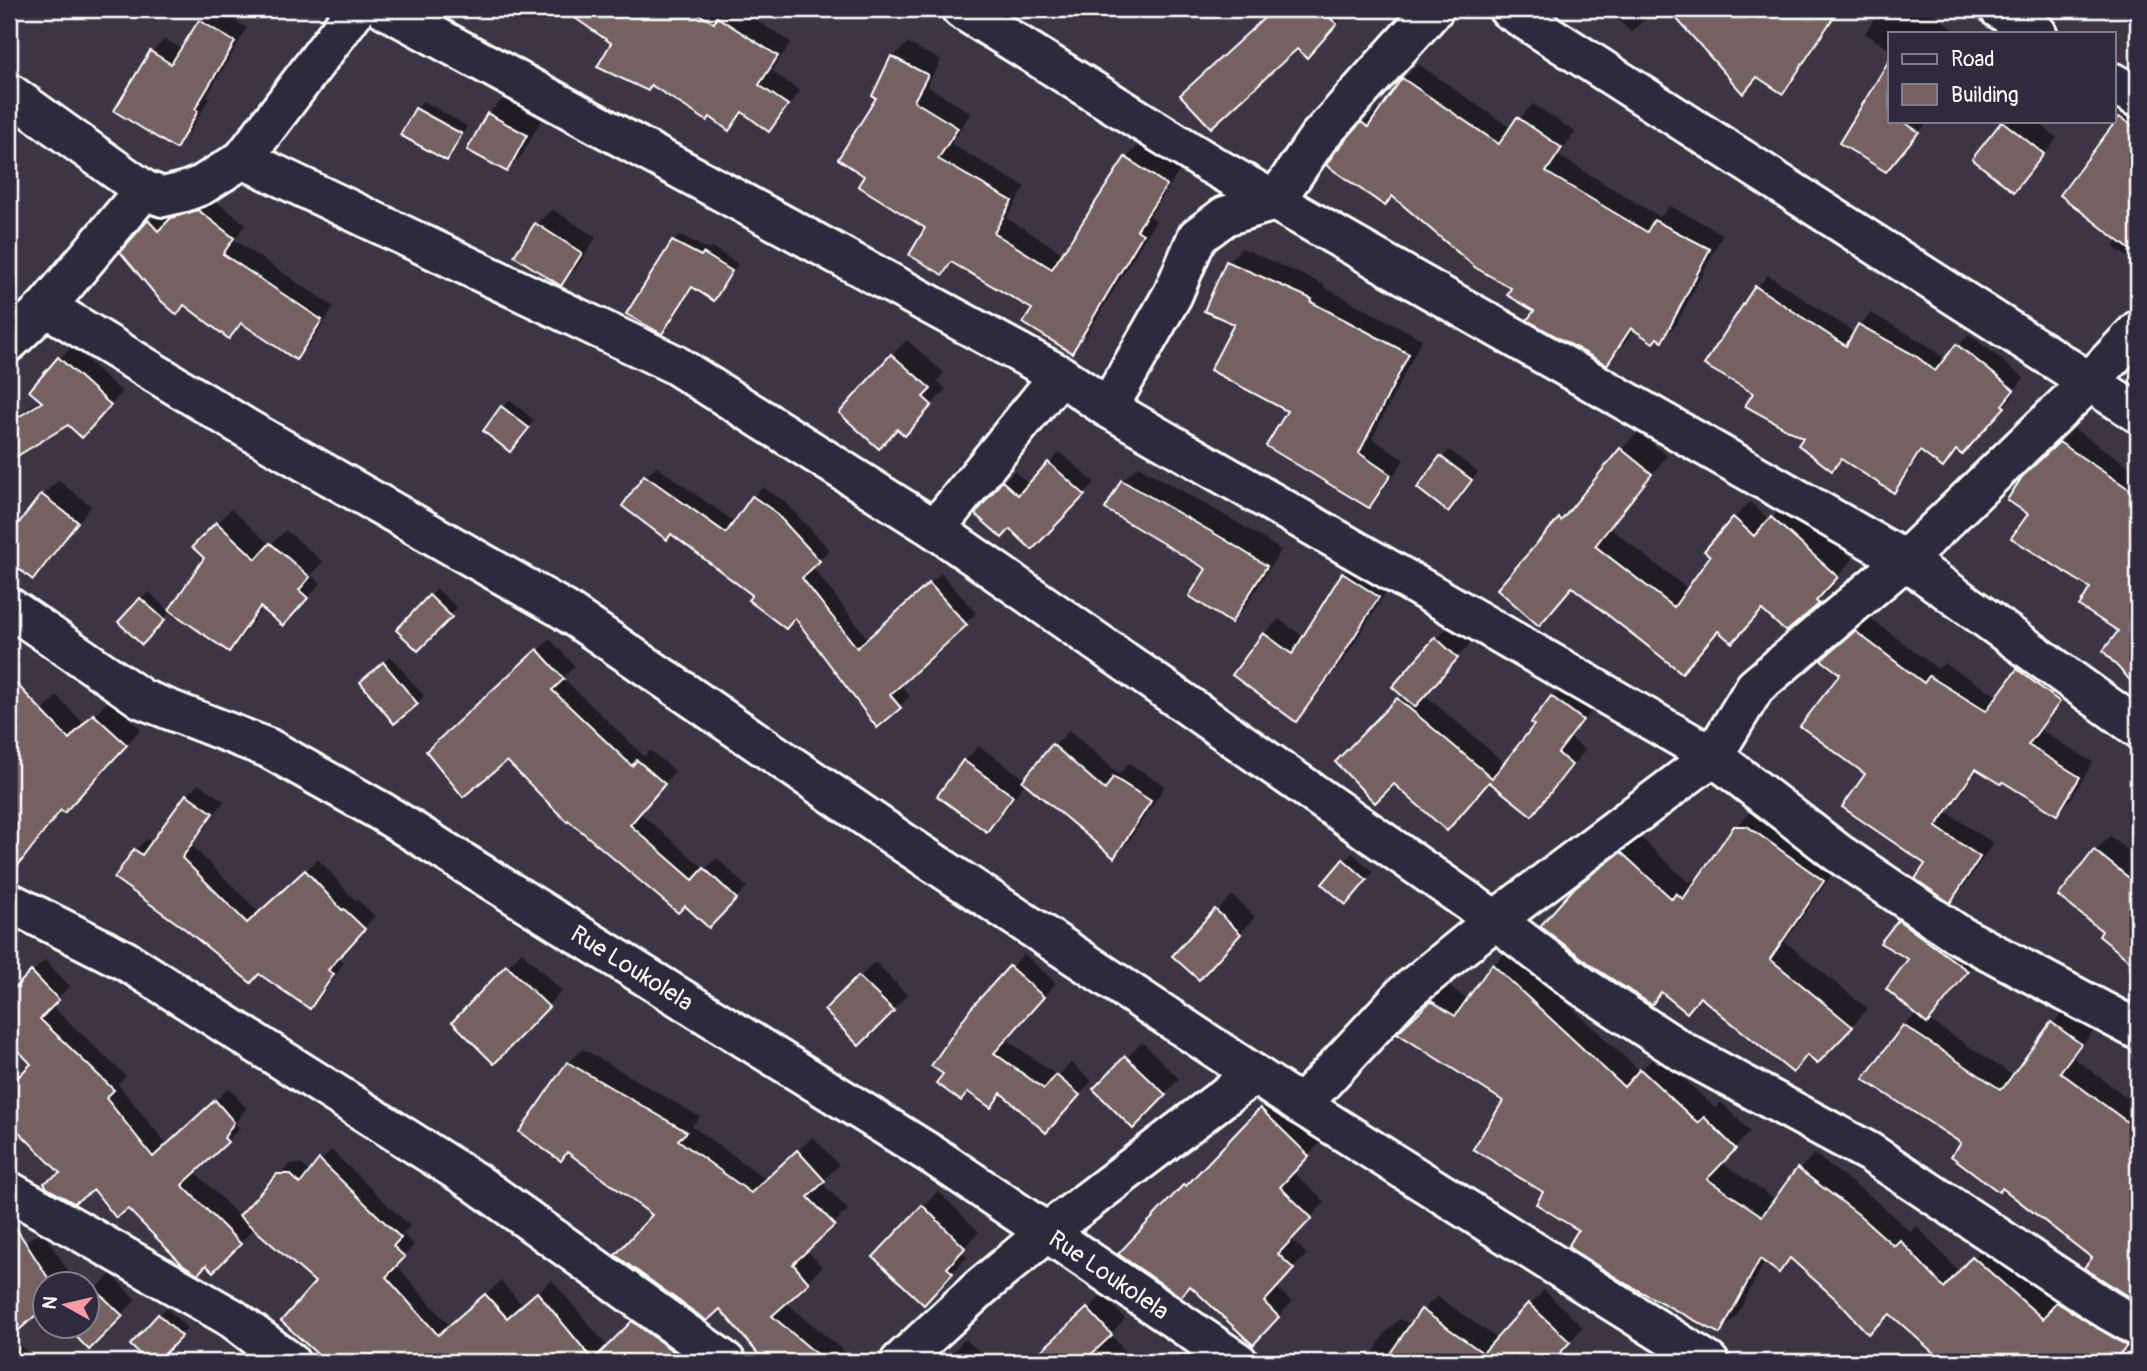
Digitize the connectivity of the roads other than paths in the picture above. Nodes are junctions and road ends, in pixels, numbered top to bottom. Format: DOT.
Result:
graph roads {
  1 [pos="356,9"];
  2 [pos="385,9"];
  3 [pos="961,9"];
  4 [pos="1434,9"];
  5 [pos="1508,9"];
  6 [pos="1999,9"];
  7 [pos="2035,32"];
  8 [pos="2116,84"];
  9 [pos="9,93"];
  10 [pos="2138,99"];
  11 [pos="243,159"];
  12 [pos="144,190"];
  13 [pos="1275,201"];
  14 [pos="46,307"];
  15 [pos="2138,330"];
  16 [pos="9,342"];
  17 [pos="1060,375"];
  18 [pos="2090,383"];
  19 [pos="1108,408"];
  20 [pos="2138,413"];
  21 [pos="935,529"];
  22 [pos="1905,560"];
  23 [pos="9,607"];
  24 [pos="2138,728"];
  25 [pos="1713,755"];
  26 [pos="9,902"];
  27 [pos="1496,920"];
  28 [pos="2138,1030"];
  29 [pos="1254,1074"];
  30 [pos="1301,1105"];
  31 [pos="9,1191"];
  32 [pos="1047,1232"];
  33 [pos="2138,1327"];
  34 [pos="290,1362"];
  35 [pos="726,1362"];
  36 [pos="900,1362"];
  37 [pos="1238,1362"];
  38 [pos="1709,1362"];
  1 -- 11 [label="street"];
  2 -- 17 [label="street"];
  3 -- 13 [label="street"];
  4 -- 13 [label="street"];
  5 -- 18 [label="street"];
  6 -- 7 [label="street"];
  8 -- 10 [label="street"];
  9 -- 12 [label="street"];
  11 -- 12 [label="street"];
  11 -- 21 [label="street"];
  12 -- 14 [label="street"];
  13 -- 19 [label="street"];
  13 -- 22 [label="street"];
  14 -- 16 [label="street"];
  14 -- 29 [label="street"];
  15 -- 18 [label="street"];
  17 -- 19 [label="street"];
  17 -- 21 [label="street"];
  18 -- 20 [label="street"];
  18 -- 22 [label="street"];
  19 -- 25 [label="street"];
  21 -- 27 [label="street"];
  22 -- 24 [label="street"];
  22 -- 25 [label="street"];
  23 -- 32 [label="street, Rue Loukolela"];
  25 -- 27 [label="street"];
  25 -- 28 [label="street"];
  26 -- 35 [label="street"];
  27 -- 30 [label="street"];
  27 -- 33 [label="street"];
  29 -- 30 [label="street"];
  29 -- 32 [label="street"];
  30 -- 38 [label="street"];
  31 -- 34 [label="street"];
  32 -- 36 [label="street"];
  32 -- 37 [label="street, Rue Loukolela"];
}
